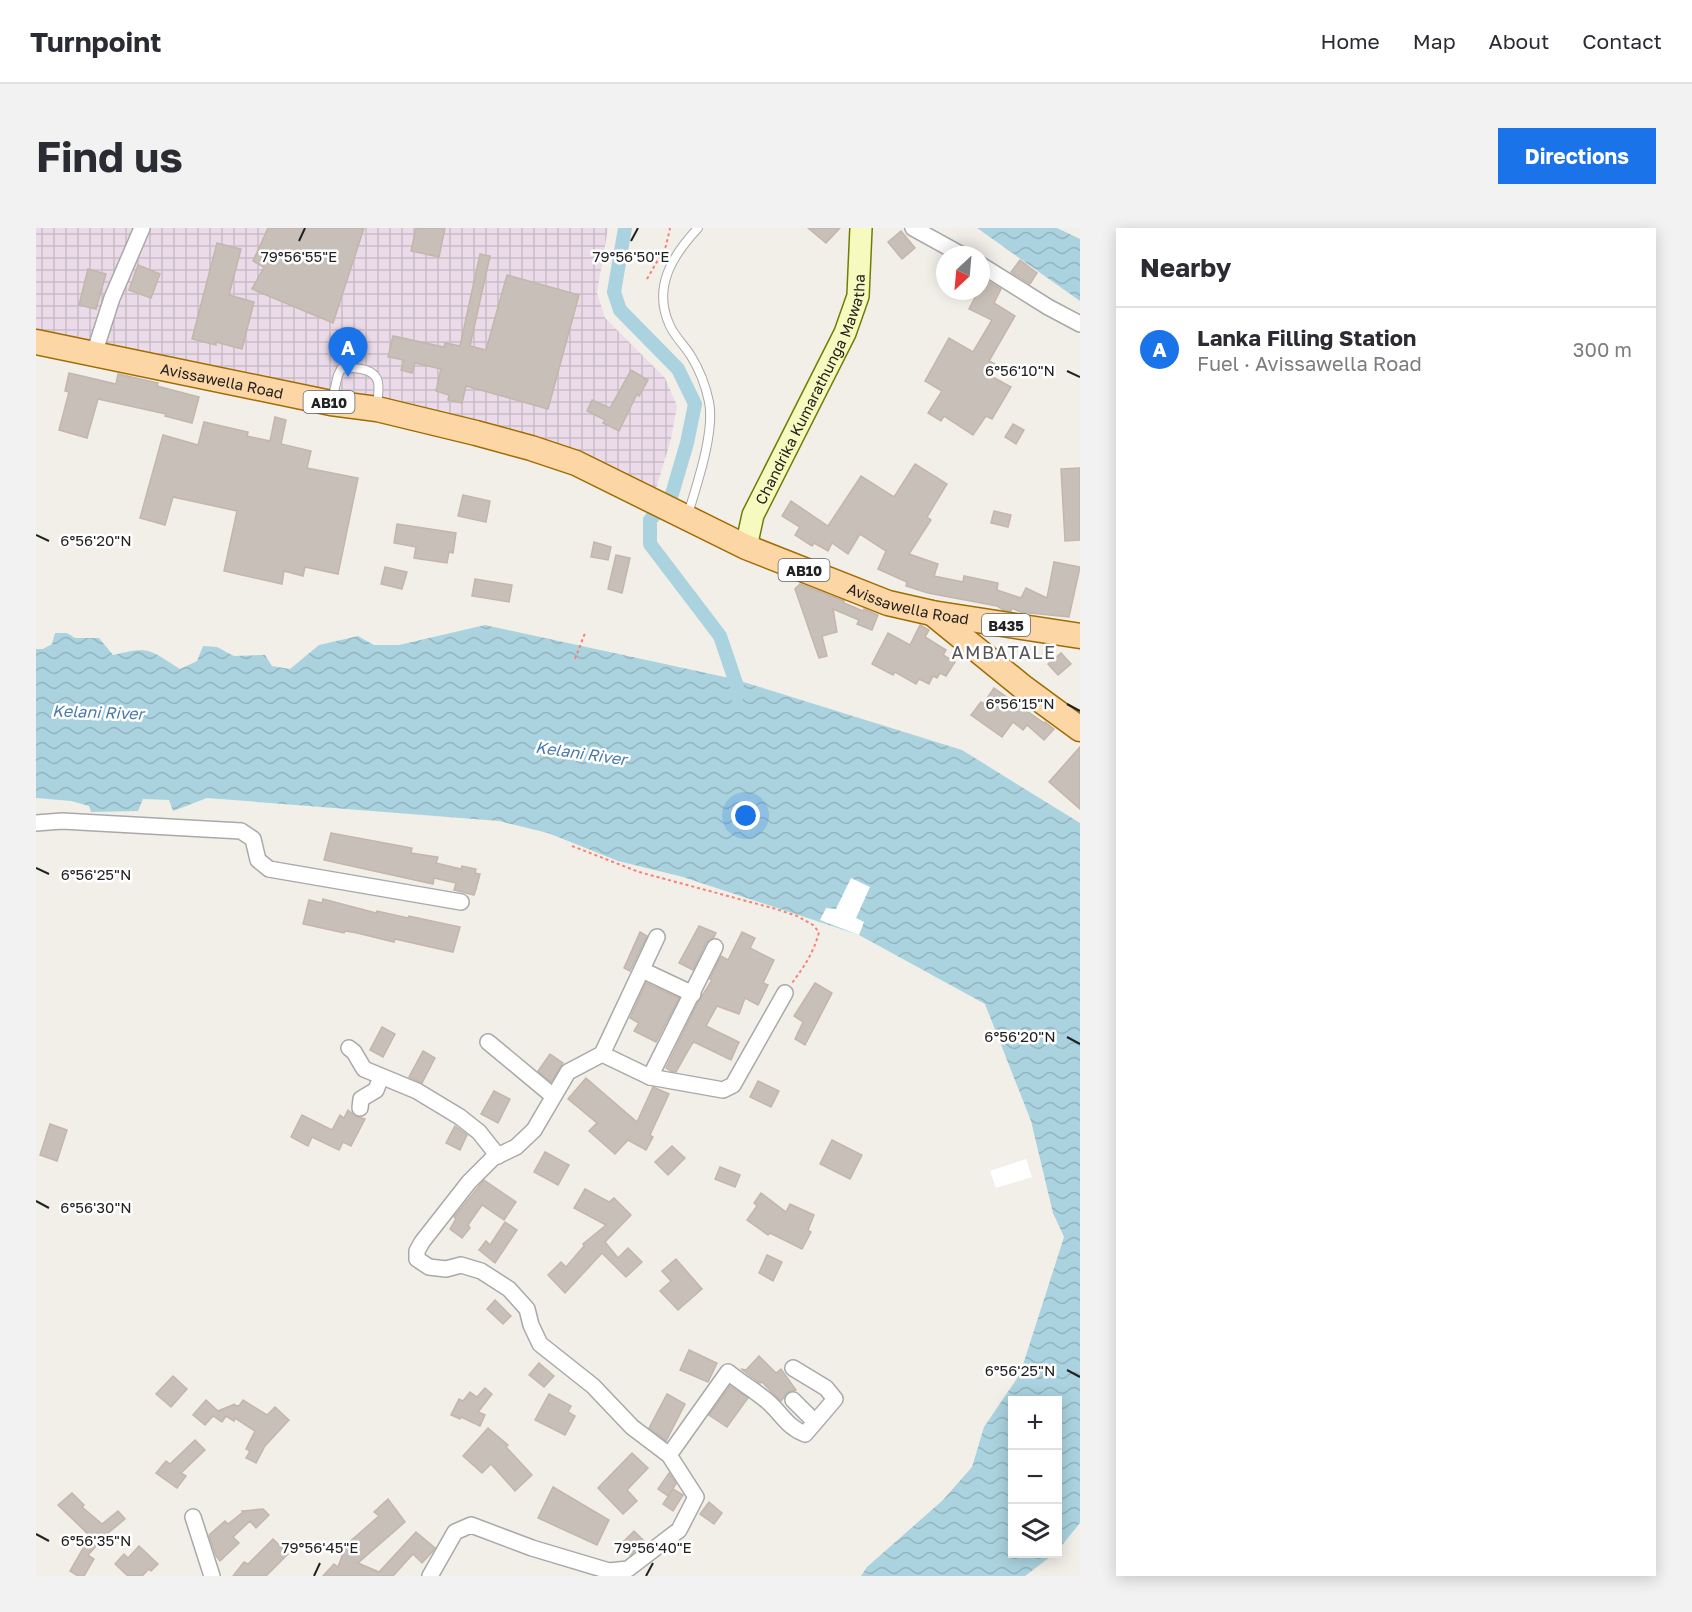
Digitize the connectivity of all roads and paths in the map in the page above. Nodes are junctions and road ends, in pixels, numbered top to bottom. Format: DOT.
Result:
graph roads {
  1 [pos="142,228"];
  2 [pos="670,228"];
  3 [pos="698,228"];
  4 [pos="861,228"];
  5 [pos="913,228"];
  6 [pos="946,246"];
  7 [pos="990,271"];
  8 [pos="646,279"];
  9 [pos="1080,324"];
  10 [pos="36,342"];
  11 [pos="94,354"];
  12 [pos="331,403"];
  13 [pos="377,410"];
  14 [pos="684,516"];
  15 [pos="746,547"];
  16 [pos="932,614"];
  17 [pos="585,633"];
  18 [pos="1080,636"];
  19 [pos="575,659"];
  20 [pos="1080,729"];
  21 [pos="36,823"];
  22 [pos="572,846"];
  23 [pos="461,902"];
  24 [pos="657,937"];
  25 [pos="715,947"];
  26 [pos="642,970"];
  27 [pos="785,993"];
  28 [pos="693,994"];
  29 [pos="489,1042"];
  30 [pos="349,1048"];
  31 [pos="602,1054"];
  32 [pos="381,1077"];
  33 [pos="650,1077"];
  34 [pos="553,1096"];
  35 [pos="360,1107"];
  36 [pos="498,1156"];
  37 [pos="793,1368"];
  38 [pos="793,1400"];
  39 [pos="815,1422"];
  40 [pos="669,1455"];
  41 [pos="193,1517"];
  42 [pos="212,1576"];
  43 [pos="430,1576"];
  1 -- 11 [label="street"];
  2 -- 8 [label="path"];
  3 -- 14 [label="lane"];
  4 -- 15 [label="main road, Chandrika Kumarathunga Mawatha"];
  5 -- 6 [label="street"];
  7 -- 9 [label="street"];
  10 -- 11 [label="main road, Avissawella Road / AB10"];
  11 -- 12 [label="main road, Avissawella Road / AB10"];
  12 -- 13 [label="main road, Avissawella Road / AB10"];
  12 -- 13 [label="lane"];
  13 -- 14 [label="main road, Avissawella Road / AB10"];
  14 -- 15 [label="main road, Avissawella Road / AB10"];
  15 -- 16 [label="main road, Avissawella Road / AB10"];
  16 -- 18 [label="main road, Avissawella Road / B435"];
  16 -- 20 [label="main road, AB10"];
  17 -- 19 [label="path"];
  21 -- 23 [label="street"];
  22 -- 27 [label="path"];
  24 -- 26 [label="street"];
  25 -- 28 [label="street"];
  26 -- 28 [label="street"];
  26 -- 31 [label="street"];
  27 -- 33 [label="street"];
  28 -- 33 [label="street"];
  29 -- 34 [label="street"];
  30 -- 32 [label="street"];
  31 -- 33 [label="street"];
  31 -- 34 [label="street"];
  32 -- 35 [label="street"];
  32 -- 36 [label="street"];
  34 -- 36 [label="street"];
  36 -- 40 [label="street"];
  37 -- 39 [label="street"];
  38 -- 39 [label="street"];
  39 -- 40 [label="street"];
  40 -- 43 [label="street"];
  41 -- 42 [label="street"];
}
